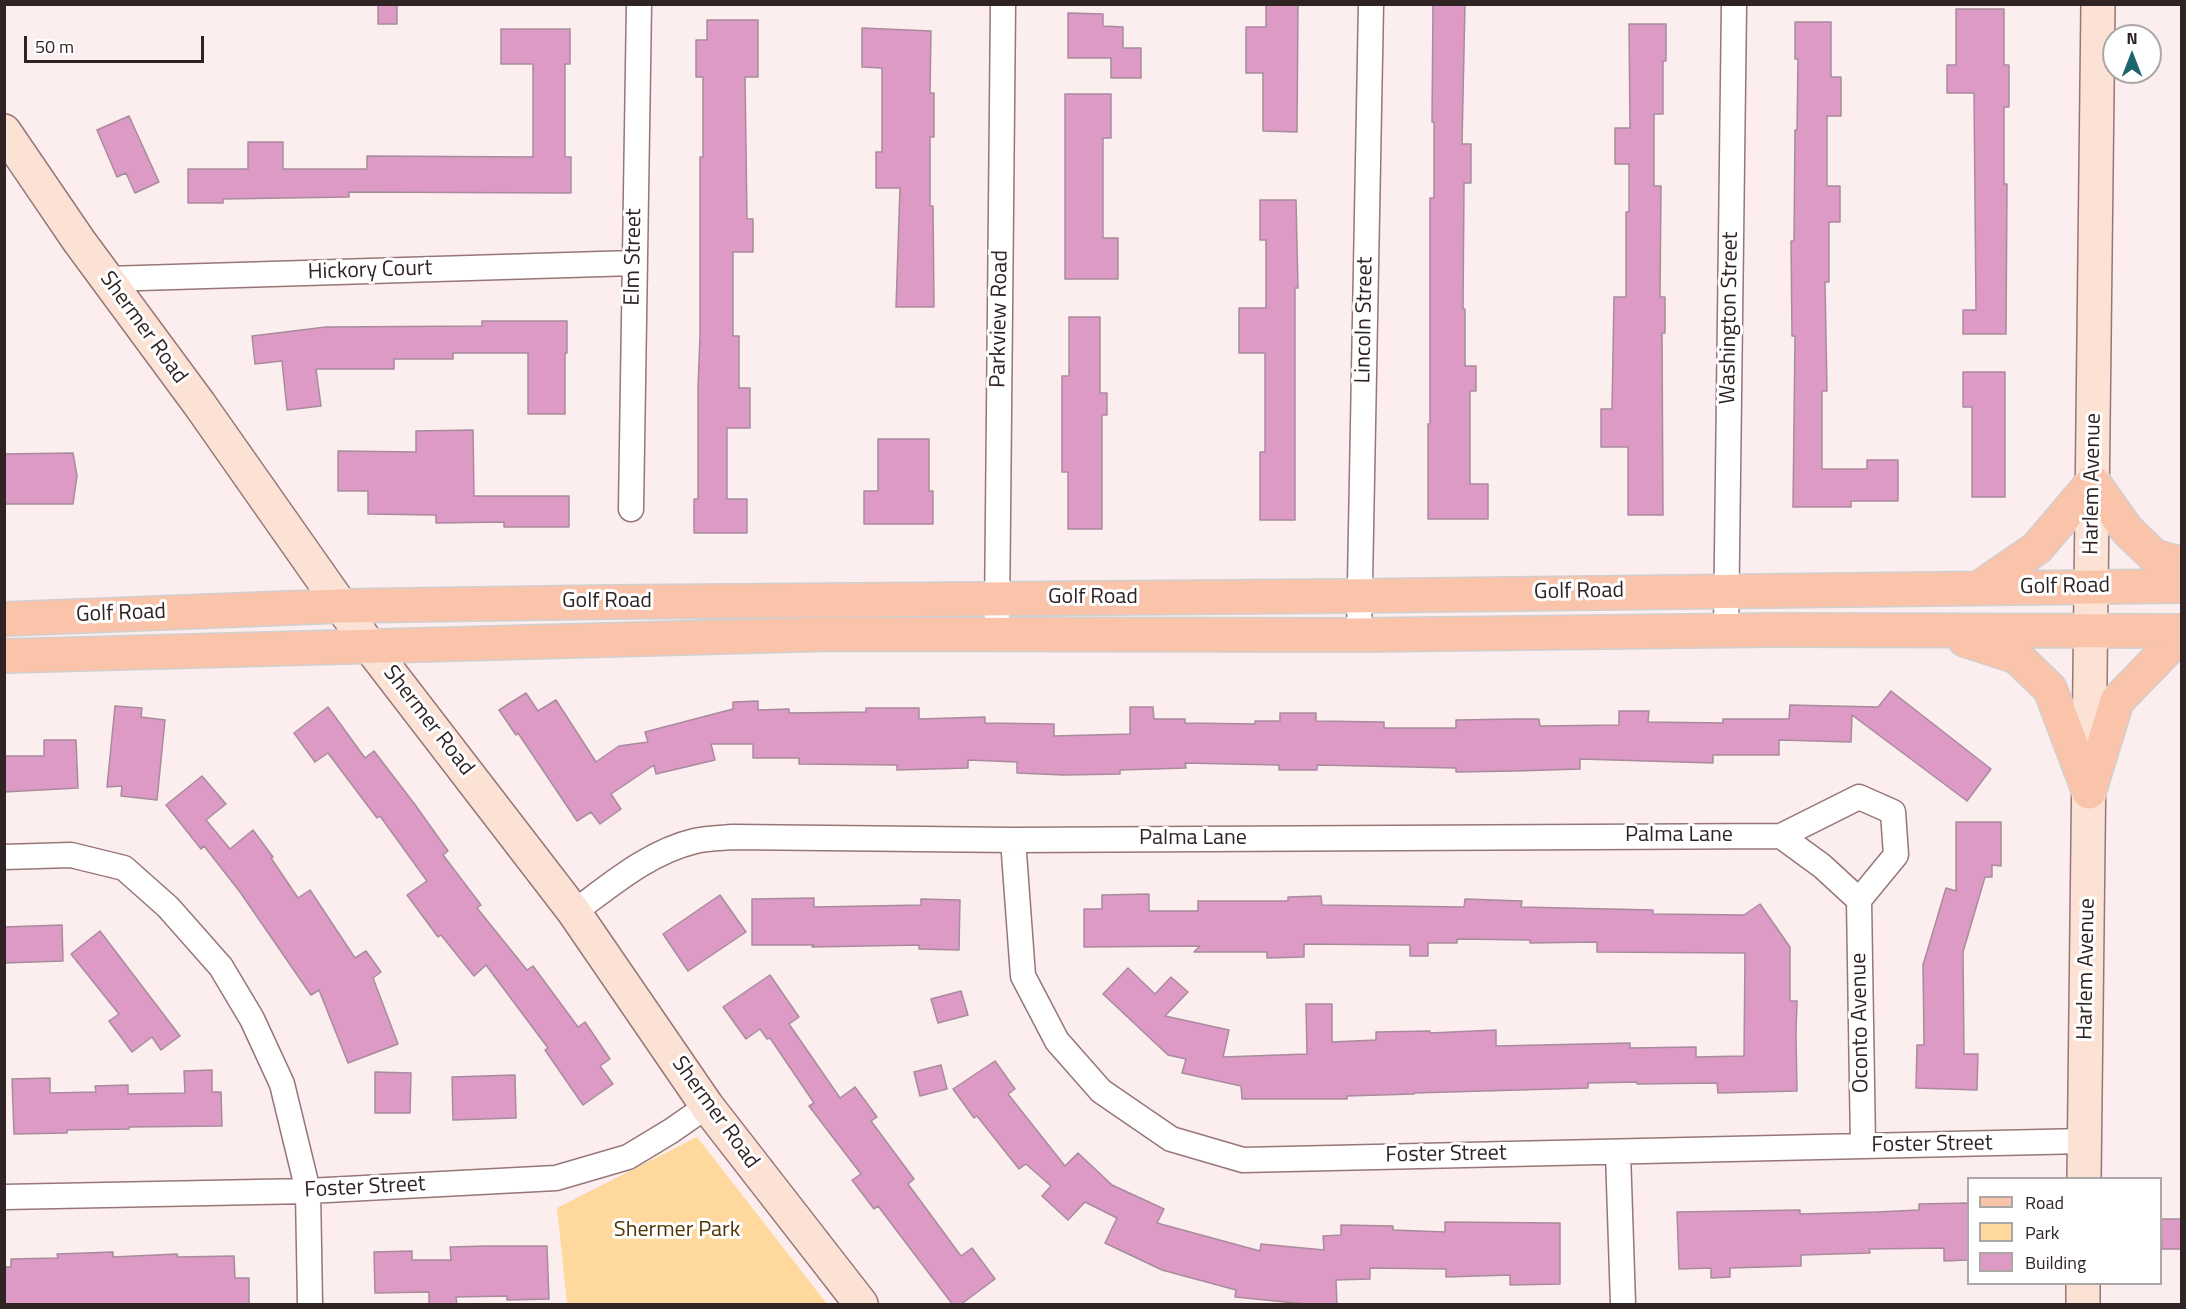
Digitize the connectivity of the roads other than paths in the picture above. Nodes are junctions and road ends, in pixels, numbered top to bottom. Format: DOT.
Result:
graph roads {
  1 [pos="639,4"];
  2 [pos="1003,4"];
  3 [pos="1371,4"];
  4 [pos="1734,4"];
  5 [pos="2098,4"];
  6 [pos="4,131"];
  7 [pos="634,262"];
  8 [pos="107,279"];
  9 [pos="2093,482"];
  10 [pos="631,509"];
  11 [pos="2181,564"];
  12 [pos="2092,586"];
  13 [pos="2181,586"];
  14 [pos="1979,588"];
  15 [pos="1727,590"];
  16 [pos="1360,596"];
  17 [pos="997,598"];
  18 [pos="341,606"];
  19 [pos="4,619"];
  20 [pos="1934,630"];
  21 [pos="2091,630"];
  22 [pos="1726,631"];
  23 [pos="2181,632"];
  24 [pos="996,633"];
  25 [pos="1359,634"];
  26 [pos="370,646"];
  27 [pos="4,656"];
  28 [pos="2089,792"];
  29 [pos="1781,836"];
  30 [pos="1013,840"];
  31 [pos="4,857"];
  32 [pos="1859,900"];
  33 [pos="574,912"];
  34 [pos="707,1106"];
  35 [pos="2085,1141"];
  36 [pos="1863,1146"];
  37 [pos="1618,1152"];
  38 [pos="2084,1177"];
  39 [pos="308,1191"];
  40 [pos="4,1197"];
  41 [pos="2083,1285"];
  42 [pos="310,1305"];
  43 [pos="861,1305"];
  44 [pos="1623,1305"];
  45 [pos="2083,1305"];
  1 -- 7 [label="street, Elm Street"];
  2 -- 17 [label="street, Parkview Road"];
  3 -- 16 [label="street, Lincoln Street"];
  4 -- 15 [label="street, Washington Street"];
  5 -- 9 [label="main road, Harlem Avenue"];
  6 -- 8 [label="main road, Shermer Road"];
  7 -- 8 [label="street, Hickory Court"];
  7 -- 10 [label="street, Elm Street"];
  8 -- 18 [label="main road, Shermer Road"];
  9 -- 11 [label="main road"];
  9 -- 12 [label="main road, Harlem Avenue"];
  9 -- 14 [label="main road"];
  12 -- 13 [label="main road, Golf Road"];
  12 -- 14 [label="main road, Golf Road"];
  12 -- 21 [label="main road, Harlem Avenue"];
  14 -- 15 [label="main road, Golf Road"];
  15 -- 16 [label="main road, Golf Road"];
  15 -- 22 [label="street, Washington Street"];
  16 -- 17 [label="main road, Golf Road"];
  16 -- 25 [label="street, Lincoln Street"];
  17 -- 18 [label="main road, Golf Road"];
  17 -- 24 [label="street, Parkview Road"];
  18 -- 19 [label="main road, Golf Road"];
  18 -- 26 [label="main road, Shermer Road"];
  20 -- 21 [label="main road, Golf Road"];
  20 -- 22 [label="main road, Golf Road"];
  20 -- 28 [label="main road"];
  21 -- 23 [label="main road, Golf Road"];
  21 -- 28 [label="main road, Harlem Avenue"];
  22 -- 25 [label="main road, Golf Road"];
  23 -- 28 [label="main road"];
  24 -- 25 [label="main road, Golf Road"];
  24 -- 26 [label="main road, Golf Road"];
  26 -- 27 [label="main road, Golf Road"];
  26 -- 33 [label="main road, Shermer Road"];
  28 -- 35 [label="main road, Harlem Avenue"];
  29 -- 30 [label="street, Palma Lane"];
  29 -- 32 [label="street"];
  29 -- 32 [label="street"];
  30 -- 33 [label="street, Palma Lane"];
  30 -- 37 [label="street, Foster Street"];
  31 -- 39 [label="street"];
  32 -- 36 [label="street, Oconto Avenue"];
  33 -- 34 [label="main road, Shermer Road"];
  34 -- 39 [label="street, Foster Street"];
  34 -- 43 [label="main road, Shermer Road"];
  35 -- 36 [label="street, Foster Street"];
  35 -- 38 [label="main road, Harlem Avenue"];
  36 -- 37 [label="street, Foster Street"];
  37 -- 44 [label="street"];
  39 -- 40 [label="street, Foster Street"];
  39 -- 42 [label="street"];
  41 -- 45 [label="main road"];
}
